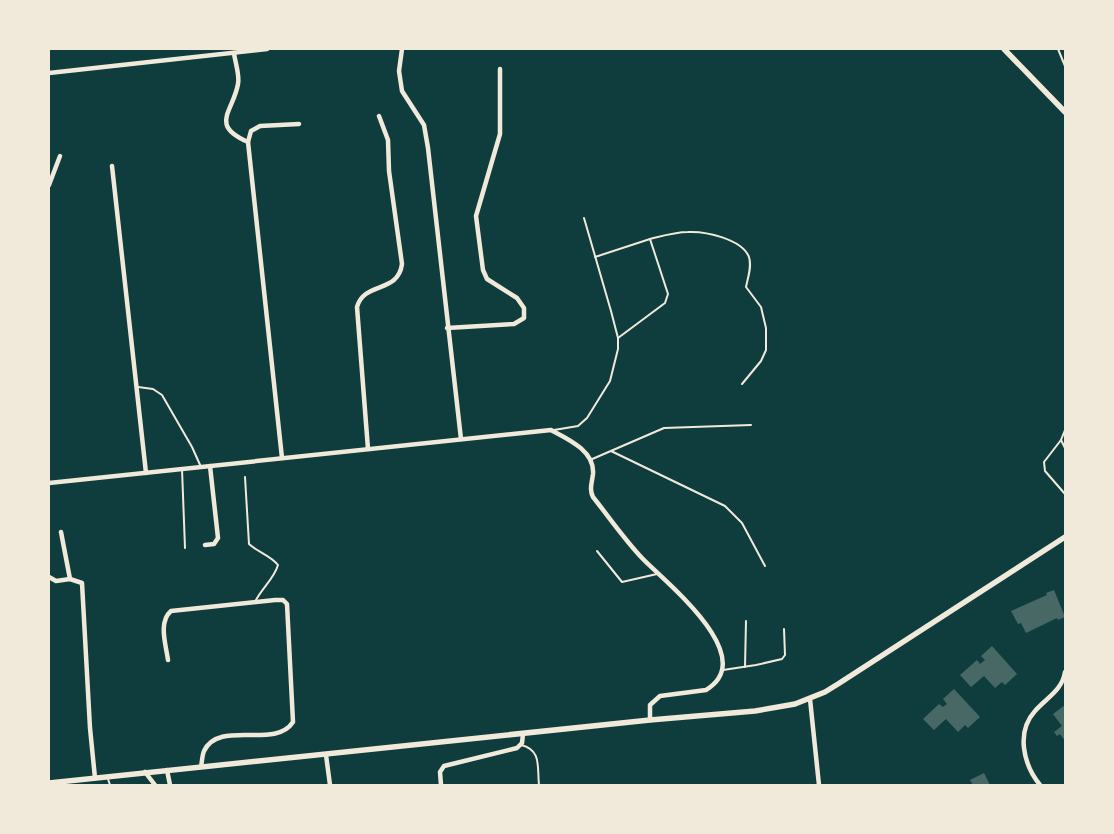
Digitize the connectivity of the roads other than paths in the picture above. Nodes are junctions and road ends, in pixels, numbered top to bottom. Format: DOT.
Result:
graph roads {
  1 [pos="267,49"];
  2 [pos="402,49"];
  3 [pos="1004,49"];
  4 [pos="1058,49"];
  5 [pos="234,53"];
  6 [pos="1065,66"];
  7 [pos="500,69"];
  8 [pos="49,73"];
  9 [pos="1065,112"];
  10 [pos="379,116"];
  11 [pos="299,124"];
  12 [pos="248,142"];
  13 [pos="60,156"];
  14 [pos="112,166"];
  15 [pos="49,186"];
  16 [pos="584,218"];
  17 [pos="650,239"];
  18 [pos="595,257"];
  19 [pos="448,328"];
  20 [pos="618,338"];
  21 [pos="742,384"];
  22 [pos="137,387"];
  23 [pos="751,425"];
  24 [pos="551,430"];
  25 [pos="1065,430"];
  26 [pos="461,439"];
  27 [pos="1061,440"];
  28 [pos="1065,448"];
  29 [pos="368,449"];
  30 [pos="611,451"];
  31 [pos="282,458"];
  32 [pos="590,460"];
  33 [pos="210,466"];
  34 [pos="200,467"];
  35 [pos="182,469"];
  36 [pos="146,473"];
  37 [pos="244,477"];
  38 [pos="49,482"];
  39 [pos="1065,494"];
  40 [pos="61,532"];
  41 [pos="1065,537"];
  42 [pos="205,545"];
  43 [pos="185,548"];
  44 [pos="597,551"];
  45 [pos="765,566"];
  46 [pos="659,574"];
  47 [pos="49,577"];
  48 [pos="70,579"];
  49 [pos="254,602"];
  50 [pos="746,621"];
  51 [pos="784,629"];
  52 [pos="168,660"];
  53 [pos="745,667"];
  54 [pos="723,670"];
  55 [pos="1065,672"];
  56 [pos="810,699"];
  57 [pos="650,720"];
  58 [pos="523,734"];
  59 [pos="521,745"];
  60 [pos="326,755"];
  61 [pos="201,767"];
  62 [pos="167,770"];
  63 [pos="146,772"];
  64 [pos="107,777"];
  65 [pos="95,778"];
  66 [pos="49,783"];
  67 [pos="110,785"];
  68 [pos="155,785"];
  69 [pos="170,785"];
  70 [pos="330,785"];
  71 [pos="441,785"];
  72 [pos="539,785"];
  73 [pos="820,785"];
  74 [pos="1040,785"];
  1 -- 5 [label="street"];
  2 -- 19 [label="street"];
  3 -- 9 [label="street"];
  4 -- 6 [label="lane"];
  5 -- 8 [label="street"];
  5 -- 12 [label="street"];
  7 -- 19 [label="street"];
  10 -- 29 [label="street"];
  11 -- 12 [label="street"];
  12 -- 31 [label="street"];
  13 -- 15 [label="street"];
  14 -- 22 [label="street"];
  16 -- 18 [label="lane"];
  17 -- 18 [label="lane"];
  17 -- 20 [label="lane"];
  17 -- 21 [label="lane"];
  18 -- 20 [label="lane"];
  19 -- 26 [label="street"];
  20 -- 24 [label="lane"];
  22 -- 34 [label="lane"];
  22 -- 36 [label="street"];
  23 -- 30 [label="lane"];
  24 -- 26 [label="street"];
  24 -- 32 [label="street"];
  25 -- 27 [label="lane"];
  26 -- 29 [label="street"];
  27 -- 28 [label="lane"];
  27 -- 39 [label="lane"];
  29 -- 31 [label="street"];
  30 -- 32 [label="lane"];
  30 -- 45 [label="lane"];
  31 -- 33 [label="street"];
  32 -- 46 [label="street"];
  33 -- 34 [label="street"];
  33 -- 42 [label="street"];
  34 -- 35 [label="street"];
  35 -- 36 [label="street"];
  35 -- 43 [label="lane"];
  36 -- 38 [label="street"];
  37 -- 49 [label="lane"];
  40 -- 48 [label="street"];
  41 -- 56 [label="street"];
  44 -- 46 [label="lane"];
  46 -- 54 [label="street"];
  47 -- 48 [label="street"];
  48 -- 65 [label="street"];
  49 -- 52 [label="street"];
  49 -- 61 [label="street"];
  50 -- 53 [label="lane"];
  51 -- 53 [label="lane"];
  53 -- 54 [label="lane"];
  54 -- 57 [label="street"];
  55 -- 74 [label="street"];
  56 -- 57 [label="street"];
  56 -- 73 [label="street"];
  57 -- 58 [label="street"];
  58 -- 59 [label="street"];
  58 -- 60 [label="street"];
  59 -- 71 [label="street"];
  59 -- 72 [label="lane"];
  60 -- 61 [label="street"];
  60 -- 70 [label="street"];
  61 -- 62 [label="street"];
  62 -- 63 [label="street"];
  62 -- 69 [label="street"];
  63 -- 64 [label="street"];
  63 -- 68 [label="street"];
  64 -- 65 [label="street"];
  64 -- 67 [label="lane"];
  65 -- 66 [label="street"];
}
